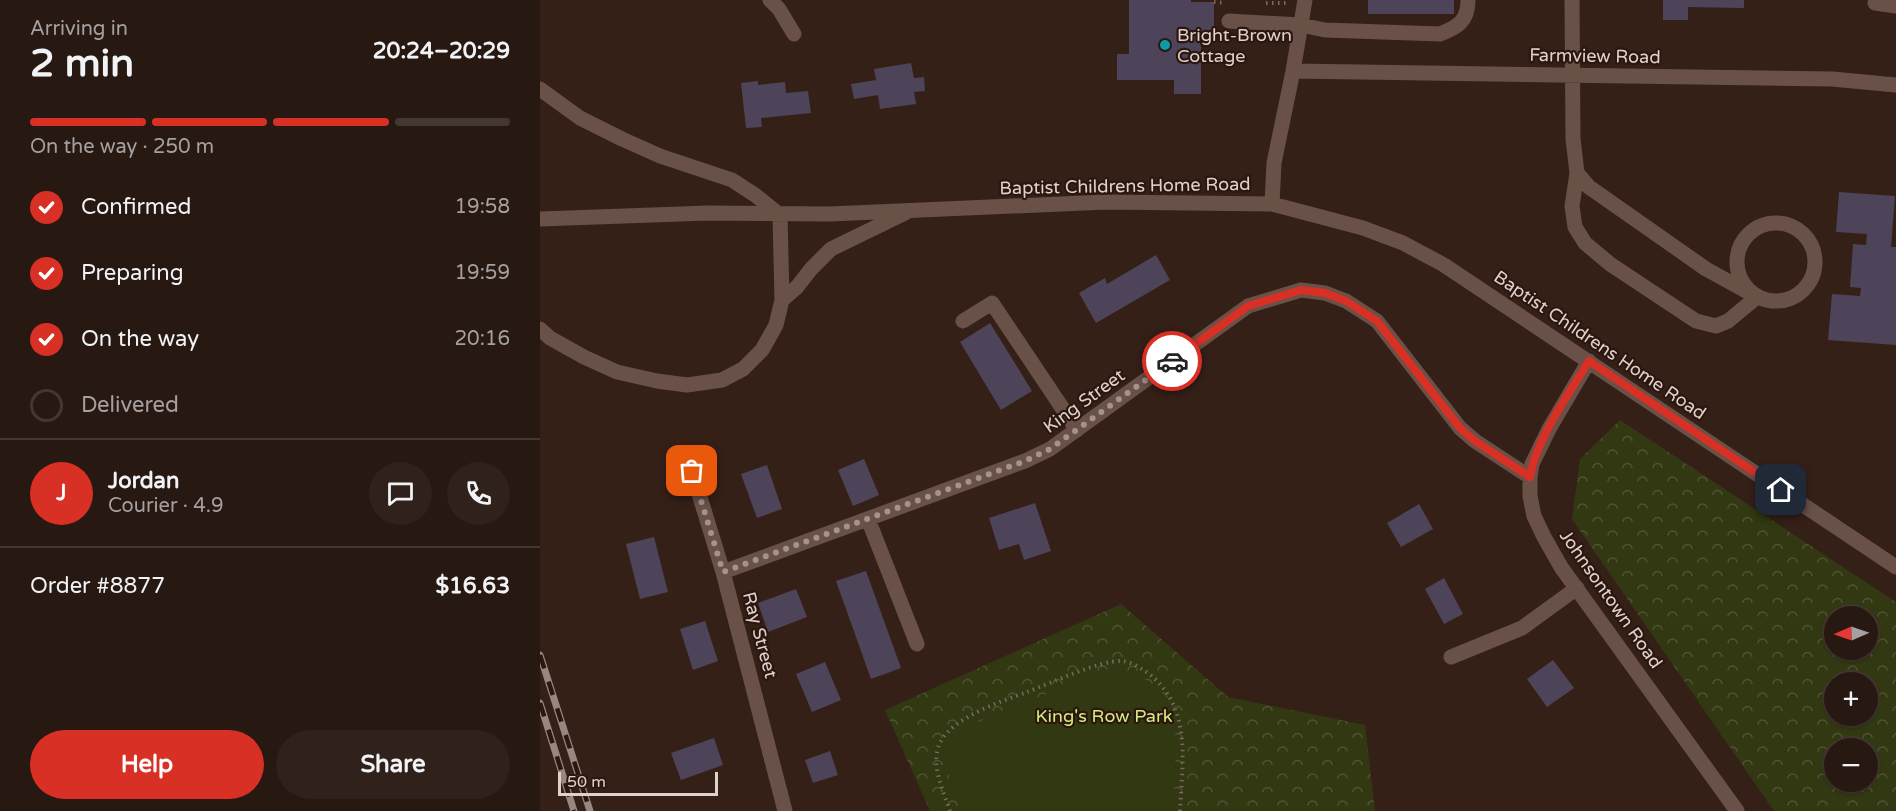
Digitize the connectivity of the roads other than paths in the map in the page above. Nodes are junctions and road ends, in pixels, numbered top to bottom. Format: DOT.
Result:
graph roads {
  1 [pos="770,0"];
  2 [pos="1305,0"];
  3 [pos="1468,0"];
  4 [pos="1572,0"];
  5 [pos="1875,3"];
  6 [pos="1896,6"];
  7 [pos="1229,21"];
  8 [pos="1301,25"];
  9 [pos="794,34"];
  10 [pos="1293,71"];
  11 [pos="1571,76"];
  12 [pos="1896,85"];
  13 [pos="540,89"];
  14 [pos="1577,173"];
  15 [pos="1272,204"];
  16 [pos="911,210"];
  17 [pos="780,215"];
  18 [pos="540,219"];
  19 [pos="1757,297"];
  20 [pos="782,300"];
  21 [pos="963,321"];
  22 [pos="540,329"];
  23 [pos="1589,361"];
  24 [pos="1077,430"];
  25 [pos="692,471"];
  26 [pos="1530,477"];
  27 [pos="868,519"];
  28 [pos="1896,567"];
  29 [pos="723,572"];
  30 [pos="1577,588"];
  31 [pos="917,644"];
  32 [pos="1451,657"];
  33 [pos="785,811"];
  34 [pos="1737,811"];
  1 -- 9 [label="street"];
  2 -- 8 [label="street"];
  3 -- 8 [label="street"];
  4 -- 11 [label="street"];
  5 -- 6 [label="street"];
  7 -- 8 [label="street"];
  8 -- 10 [label="street"];
  10 -- 11 [label="street, Farmview Road"];
  10 -- 15 [label="street"];
  11 -- 12 [label="street, Farmview Road"];
  11 -- 14 [label="street"];
  13 -- 17 [label="street"];
  14 -- 19 [label="street"];
  14 -- 19 [label="street"];
  15 -- 16 [label="street, Baptist Childrens Home Road"];
  15 -- 23 [label="street, Baptist Childrens Home Road"];
  16 -- 17 [label="street, Baptist Childrens Home Road"];
  16 -- 20 [label="street"];
  17 -- 18 [label="street, Baptist Childrens Home Road"];
  17 -- 20 [label="street"];
  19 -- 19 [label="street"];
  20 -- 22 [label="street"];
  21 -- 24 [label="street"];
  23 -- 26 [label="street, Johnsontown Road"];
  23 -- 28 [label="street, Baptist Childrens Home Road"];
  24 -- 26 [label="street, King Street"];
  24 -- 27 [label="street, King Street"];
  25 -- 29 [label="street, Ray Street"];
  26 -- 30 [label="street, Johnsontown Road"];
  27 -- 29 [label="street, King Street"];
  27 -- 31 [label="street"];
  29 -- 33 [label="street, Ray Street"];
  30 -- 32 [label="street"];
  30 -- 34 [label="street, Johnsontown Road"];
}
